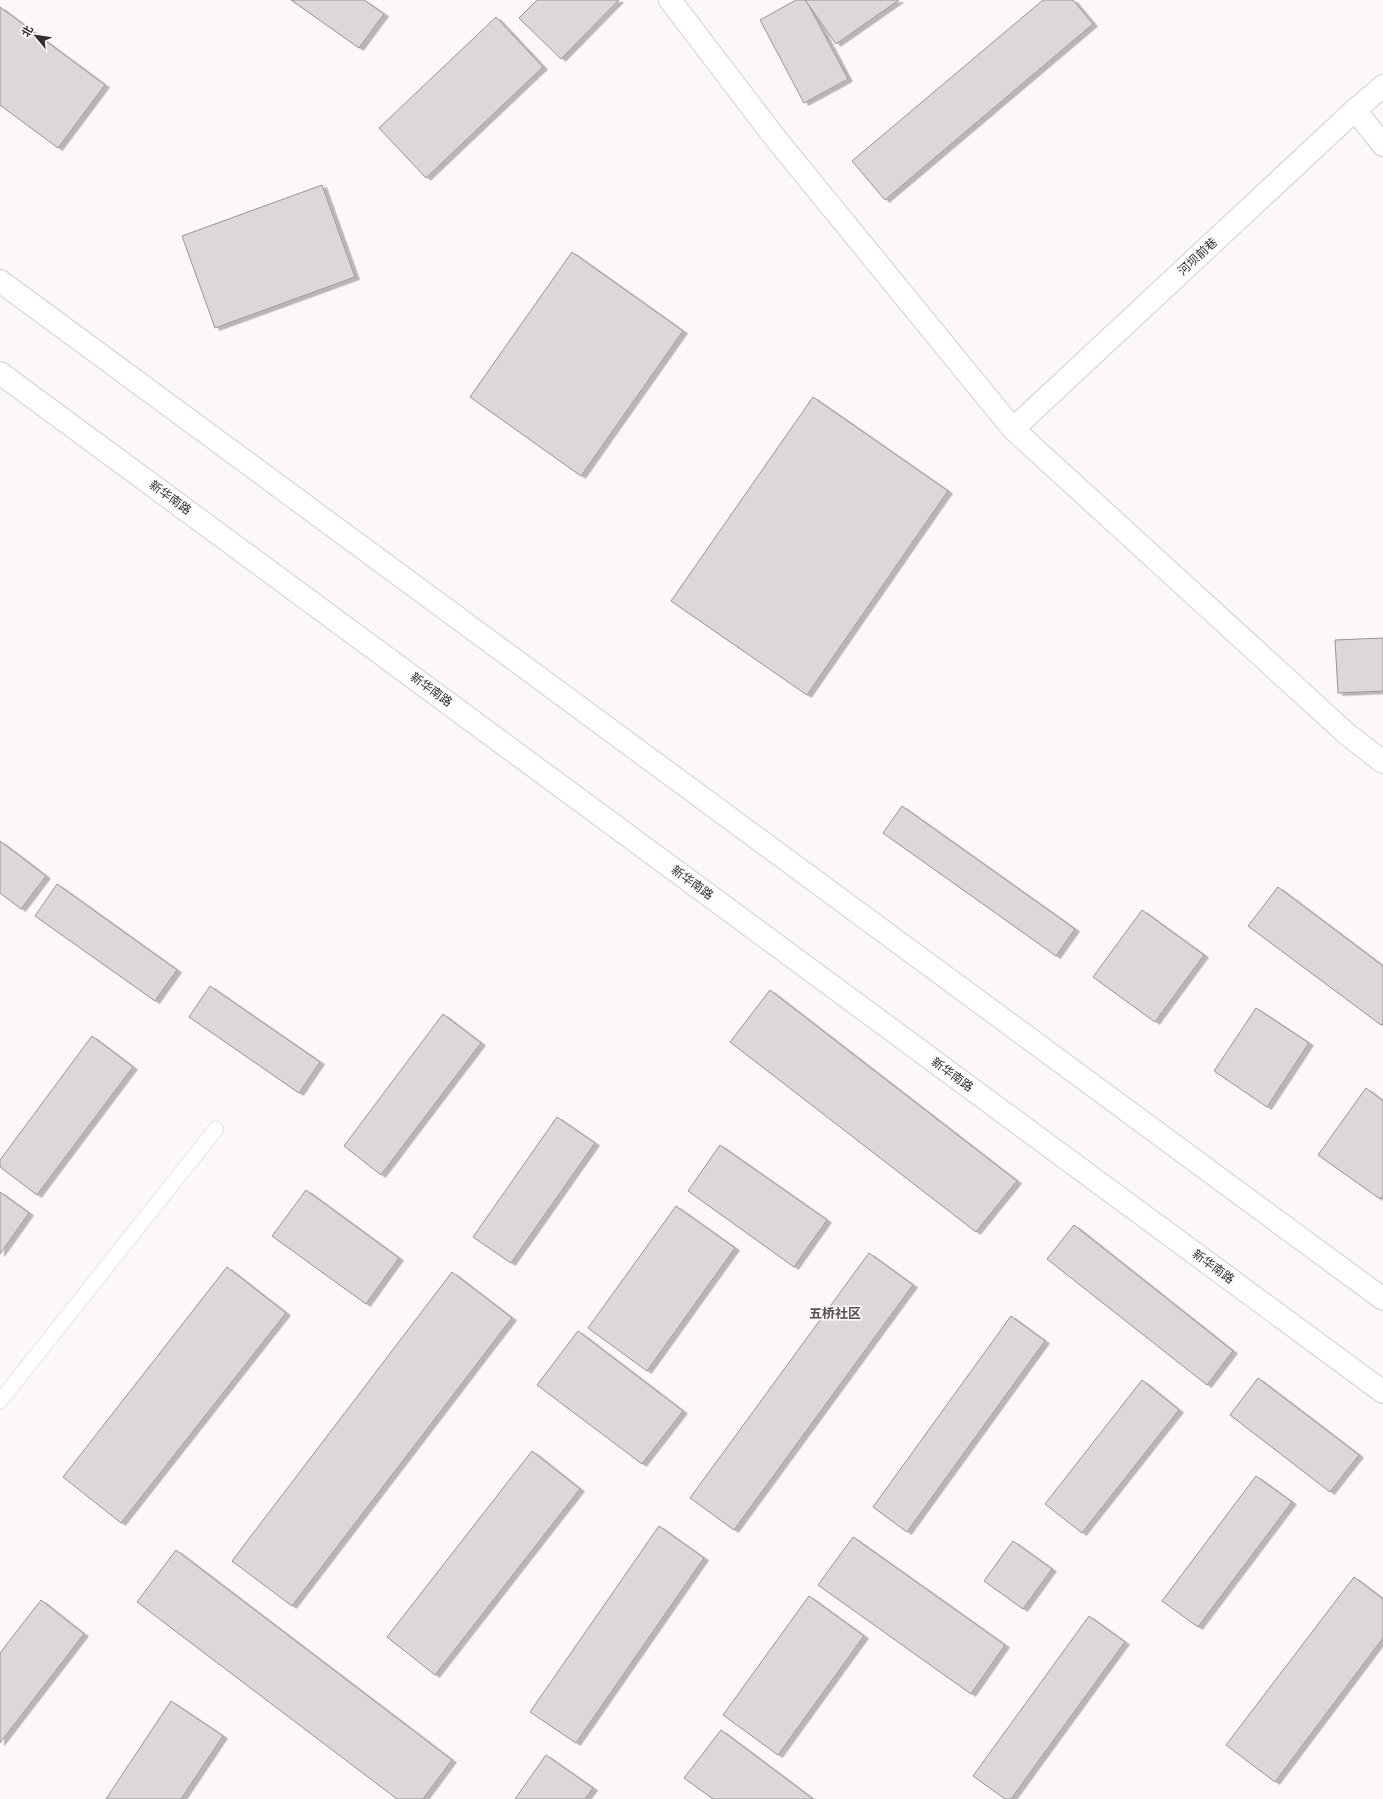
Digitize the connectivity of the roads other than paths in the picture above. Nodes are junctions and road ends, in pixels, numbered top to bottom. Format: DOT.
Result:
graph roads {
  1 [pos="670,0"];
  2 [pos="1383,86"];
  3 [pos="1355,110"];
  4 [pos="1383,145"];
  5 [pos="0,281"];
  6 [pos="0,373"];
  7 [pos="1013,429"];
  8 [pos="1383,762"];
  9 [pos="216,1129"];
  10 [pos="1383,1299"];
  11 [pos="1383,1392"];
  12 [pos="0,1401"];
  1 -- 7 [label="main road"];
  2 -- 3 [label="main road, 河坝前巷"];
  3 -- 4 [label="main road"];
  3 -- 7 [label="main road, 河坝前巷"];
  5 -- 10 [label="main road"];
  6 -- 11 [label="main road, 新华南路"];
  7 -- 8 [label="main road"];
  9 -- 12 [label="lane"];
}
